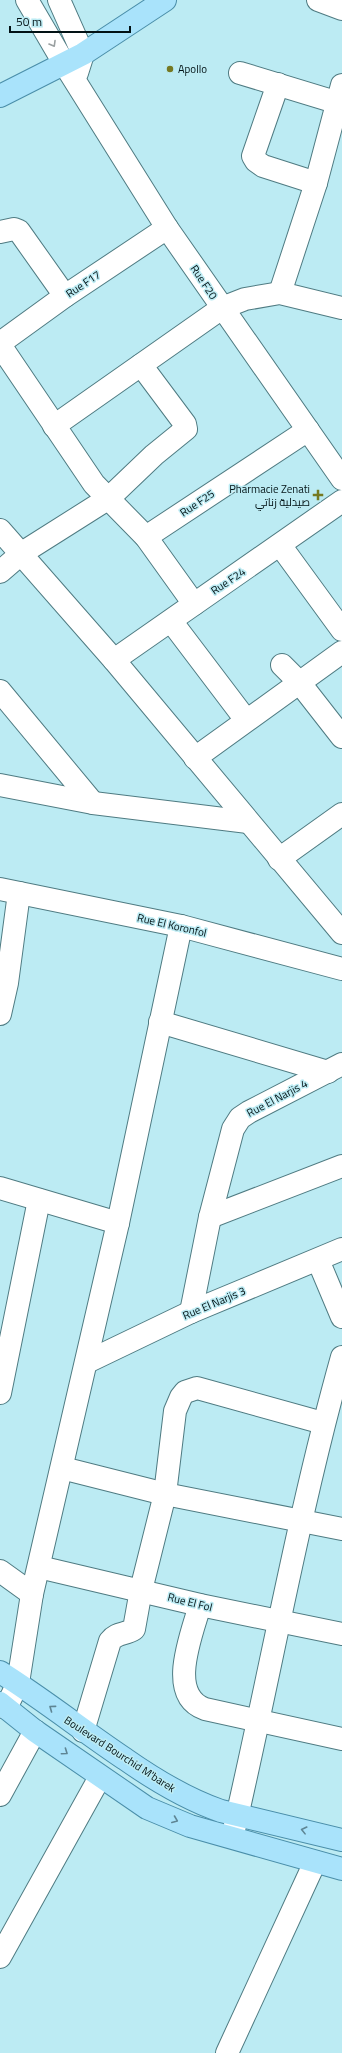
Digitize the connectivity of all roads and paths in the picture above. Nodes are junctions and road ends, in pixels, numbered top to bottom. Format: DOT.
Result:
graph roads {
  1 [pos="26,0"];
  2 [pos="58,0"];
  3 [pos="165,0"];
  4 [pos="74,66"];
  5 [pos="240,73"];
  6 [pos="278,84"];
  7 [pos="0,96"];
  8 [pos="340,97"];
  9 [pos="316,183"];
  10 [pos="167,228"];
  11 [pos="0,232"];
  12 [pos="280,293"];
  13 [pos="65,296"];
  14 [pos="222,308"];
  15 [pos="342,308"];
  16 [pos="0,344"];
  17 [pos="141,365"];
  18 [pos="54,426"];
  19 [pos="308,430"];
  20 [pos="342,479"];
  21 [pos="109,498"];
  22 [pos="342,501"];
  23 [pos="0,530"];
  24 [pos="146,537"];
  25 [pos="280,545"];
  26 [pos="22,553"];
  27 [pos="0,572"];
  28 [pos="194,604"];
  29 [pos="171,621"];
  30 [pos="342,630"];
  31 [pos="342,652"];
  32 [pos="114,660"];
  33 [pos="282,664"];
  34 [pos="299,682"];
  35 [pos="0,691"];
  36 [pos="246,720"];
  37 [pos="342,737"];
  38 [pos="195,758"];
  39 [pos="0,786"];
  40 [pos="93,803"];
  41 [pos="342,814"];
  42 [pos="248,822"];
  43 [pos="279,859"];
  44 [pos="9,891"];
  45 [pos="181,926"];
  46 [pos="342,933"];
  47 [pos="342,969"];
  48 [pos="4,983"];
  49 [pos="0,1014"];
  50 [pos="160,1022"];
  51 [pos="335,1068"];
  52 [pos="342,1166"];
  53 [pos="0,1188"];
  54 [pos="39,1200"];
  55 [pos="210,1217"];
  56 [pos="118,1223"];
  57 [pos="342,1249"];
  58 [pos="318,1260"];
  59 [pos="192,1312"];
  60 [pos="342,1317"];
  61 [pos="342,1357"];
  62 [pos="87,1362"];
  63 [pos="0,1389"];
  64 [pos="323,1423"];
  65 [pos="62,1468"];
  66 [pos="165,1494"];
  67 [pos="301,1520"];
  68 [pos="342,1529"];
  69 [pos="39,1567"];
  70 [pos="0,1571"];
  71 [pos="141,1590"];
  72 [pos="32,1594"];
  73 [pos="200,1606"];
  74 [pos="278,1623"];
  75 [pos="342,1634"];
  76 [pos="9,1678"];
  77 [pos="3,1706"];
  78 [pos="257,1721"];
  79 [pos="35,1731"];
  80 [pos="83,1731"];
  81 [pos="342,1739"];
  82 [pos="100,1777"];
  83 [pos="0,1795"];
  84 [pos="238,1814"];
  85 [pos="232,1839"];
  86 [pos="342,1840"];
  87 [pos="315,1862"];
  88 [pos="342,1869"];
  89 [pos="0,1957"];
  90 [pos="227,2053"];
  1 -- 4 [label="street, one-way"];
  2 -- 4 [label="street"];
  3 -- 4 [label="main road"];
  4 -- 7 [label="main road"];
  4 -- 10 [label="street, Rue F20"];
  5 -- 6 [label="street"];
  6 -- 8 [label="street"];
  6 -- 9 [label="street"];
  8 -- 9 [label="street"];
  9 -- 12 [label="street"];
  10 -- 13 [label="street, Rue F17"];
  10 -- 14 [label="street, Rue F20"];
  11 -- 13 [label="street"];
  12 -- 14 [label="street"];
  12 -- 15 [label="street"];
  13 -- 16 [label="street, Rue F17"];
  14 -- 17 [label="street"];
  14 -- 19 [label="street, Rue F20"];
  16 -- 18 [label="street"];
  17 -- 18 [label="street"];
  17 -- 21 [label="street"];
  18 -- 21 [label="street"];
  19 -- 20 [label="street, Rue F20"];
  19 -- 24 [label="street, Rue F25"];
  21 -- 24 [label="street"];
  21 -- 26 [label="street"];
  22 -- 25 [label="street, Rue F24"];
  23 -- 26 [label="street"];
  24 -- 28 [label="street"];
  25 -- 28 [label="street, Rue F24"];
  25 -- 30 [label="street"];
  26 -- 27 [label="street"];
  26 -- 32 [label="street"];
  28 -- 29 [label="street, Rue F24"];
  29 -- 32 [label="street, Rue F24"];
  29 -- 36 [label="street"];
  31 -- 34 [label="street"];
  32 -- 38 [label="street"];
  33 -- 34 [label="street"];
  34 -- 36 [label="street"];
  34 -- 37 [label="street"];
  35 -- 40 [label="street"];
  36 -- 38 [label="street"];
  38 -- 42 [label="street"];
  39 -- 40 [label="street"];
  40 -- 42 [label="street"];
  41 -- 43 [label="street"];
  42 -- 43 [label="street"];
  43 -- 46 [label="street"];
  44 -- 45 [label="street, Rue El Koronfol"];
  44 -- 48 [label="street"];
  45 -- 47 [label="street, Rue El Koronfol"];
  45 -- 50 [label="street"];
  48 -- 49 [label="street"];
  50 -- 51 [label="street"];
  50 -- 56 [label="street"];
  51 -- 55 [label="street, Rue El Narjis 4"];
  52 -- 55 [label="street"];
  53 -- 54 [label="street"];
  54 -- 56 [label="street"];
  54 -- 63 [label="street"];
  55 -- 59 [label="street, Rue El Narjis 4"];
  56 -- 62 [label="street"];
  57 -- 58 [label="street, Rue El Narjis 3"];
  58 -- 59 [label="street, Rue El Narjis 3"];
  58 -- 60 [label="street"];
  59 -- 62 [label="street, Rue El Narjis 3"];
  61 -- 64 [label="street"];
  62 -- 65 [label="street"];
  64 -- 66 [label="street"];
  64 -- 67 [label="street"];
  65 -- 66 [label="street"];
  65 -- 69 [label="street"];
  66 -- 67 [label="street"];
  66 -- 71 [label="street"];
  67 -- 68 [label="street"];
  67 -- 74 [label="street"];
  69 -- 71 [label="street, Rue El Fol"];
  69 -- 72 [label="street"];
  70 -- 72 [label="street"];
  71 -- 73 [label="street, Rue El Fol"];
  71 -- 80 [label="street"];
  72 -- 76 [label="street"];
  73 -- 74 [label="street, Rue El Fol"];
  73 -- 78 [label="street"];
  74 -- 75 [label="street, Rue El Fol"];
  74 -- 78 [label="street"];
  76 -- 77 [label="street"];
  80 -- 76 [label="main road, Boulevard Bourchid M'barek, one-way"];
  77 -- 79 [label="main road"];
  78 -- 81 [label="street"];
  78 -- 84 [label="street"];
  79 -- 82 [label="main road, one-way"];
  79 -- 83 [label="street"];
  80 -- 84 [label="main road, Boulevard Bourchid M'barek"];
  82 -- 85 [label="main road, one-way"];
  82 -- 89 [label="street"];
  84 -- 85 [label="street"];
  86 -- 84 [label="main road, Boulevard Bourchid M'barek, one-way"];
  85 -- 87 [label="main road"];
  87 -- 88 [label="main road"];
  87 -- 90 [label="street"];
}
